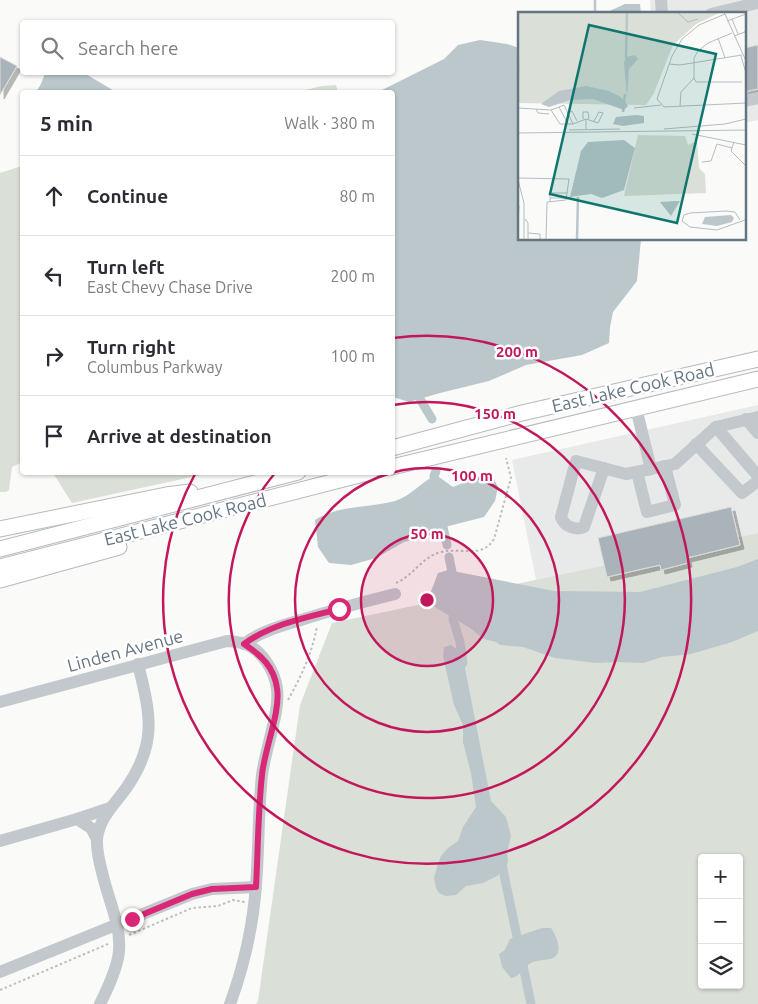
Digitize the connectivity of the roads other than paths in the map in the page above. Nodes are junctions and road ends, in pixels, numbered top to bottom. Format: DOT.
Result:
graph roads {
  1 [pos="758,0"];
  2 [pos="719,12"];
  3 [pos="758,359"];
  4 [pos="758,379"];
  5 [pos="631,388"];
  6 [pos="636,408"];
  7 [pos="752,418"];
  8 [pos="716,426"];
  9 [pos="758,433"];
  10 [pos="696,444"];
  11 [pos="395,447"];
  12 [pos="395,466"];
  13 [pos="666,466"];
  14 [pos="604,468"];
  15 [pos="651,469"];
  16 [pos="637,472"];
  17 [pos="286,475"];
  18 [pos="359,475"];
  19 [pos="758,476"];
  20 [pos="758,481"];
  21 [pos="236,488"];
  22 [pos="198,516"];
  23 [pos="0,529"];
  24 [pos="0,550"];
  25 [pos="0,567"];
  26 [pos="0,580"];
  27 [pos="393,590"];
  28 [pos="244,644"];
  29 [pos="138,664"];
  30 [pos="0,702"];
  31 [pos="110,808"];
  32 [pos="77,819"];
  33 [pos="97,839"];
  34 [pos="0,841"];
  35 [pos="256,887"];
  36 [pos="117,925"];
  37 [pos="0,972"];
  38 [pos="100,1004"];
  39 [pos="230,1004"];
  1 -- 2 [label="street"];
  3 -- 5 [label="main road, East Lake Cook Road"];
  4 -- 6 [label="main road, East Lake Cook Road"];
  5 -- 6 [label="main road"];
  5 -- 11 [label="main road, East Lake Cook Road"];
  6 -- 12 [label="main road, East Lake Cook Road"];
  6 -- 15 [label="street"];
  7 -- 8 [label="street"];
  7 -- 9 [label="street"];
  8 -- 10 [label="street"];
  8 -- 19 [label="street"];
  10 -- 13 [label="street"];
  10 -- 20 [label="street"];
  13 -- 15 [label="street"];
  13 -- 16 [label="street"];
  14 -- 14 [label="street"];
  14 -- 16 [label="street"];
  15 -- 16 [label="street"];
  17 -- 21 [label="main road, East Lake Cook Road"];
  18 -- 22 [label="main road, East Lake Cook Road"];
  21 -- 23 [label="main road"];
  21 -- 24 [label="main road, East Lake Cook Road"];
  22 -- 25 [label="main road, East Lake Cook Road"];
  22 -- 26 [label="main road"];
  27 -- 28 [label="street"];
  28 -- 29 [label="street, Linden Avenue"];
  28 -- 35 [label="street, Linden Avenue"];
  29 -- 30 [label="street, Linden Avenue"];
  29 -- 31 [label="street"];
  31 -- 32 [label="street"];
  31 -- 33 [label="street"];
  32 -- 33 [label="street"];
  32 -- 34 [label="street"];
  33 -- 36 [label="street"];
  35 -- 36 [label="street"];
  35 -- 39 [label="street, Linden Avenue"];
  36 -- 37 [label="street"];
  36 -- 38 [label="street"];
}
